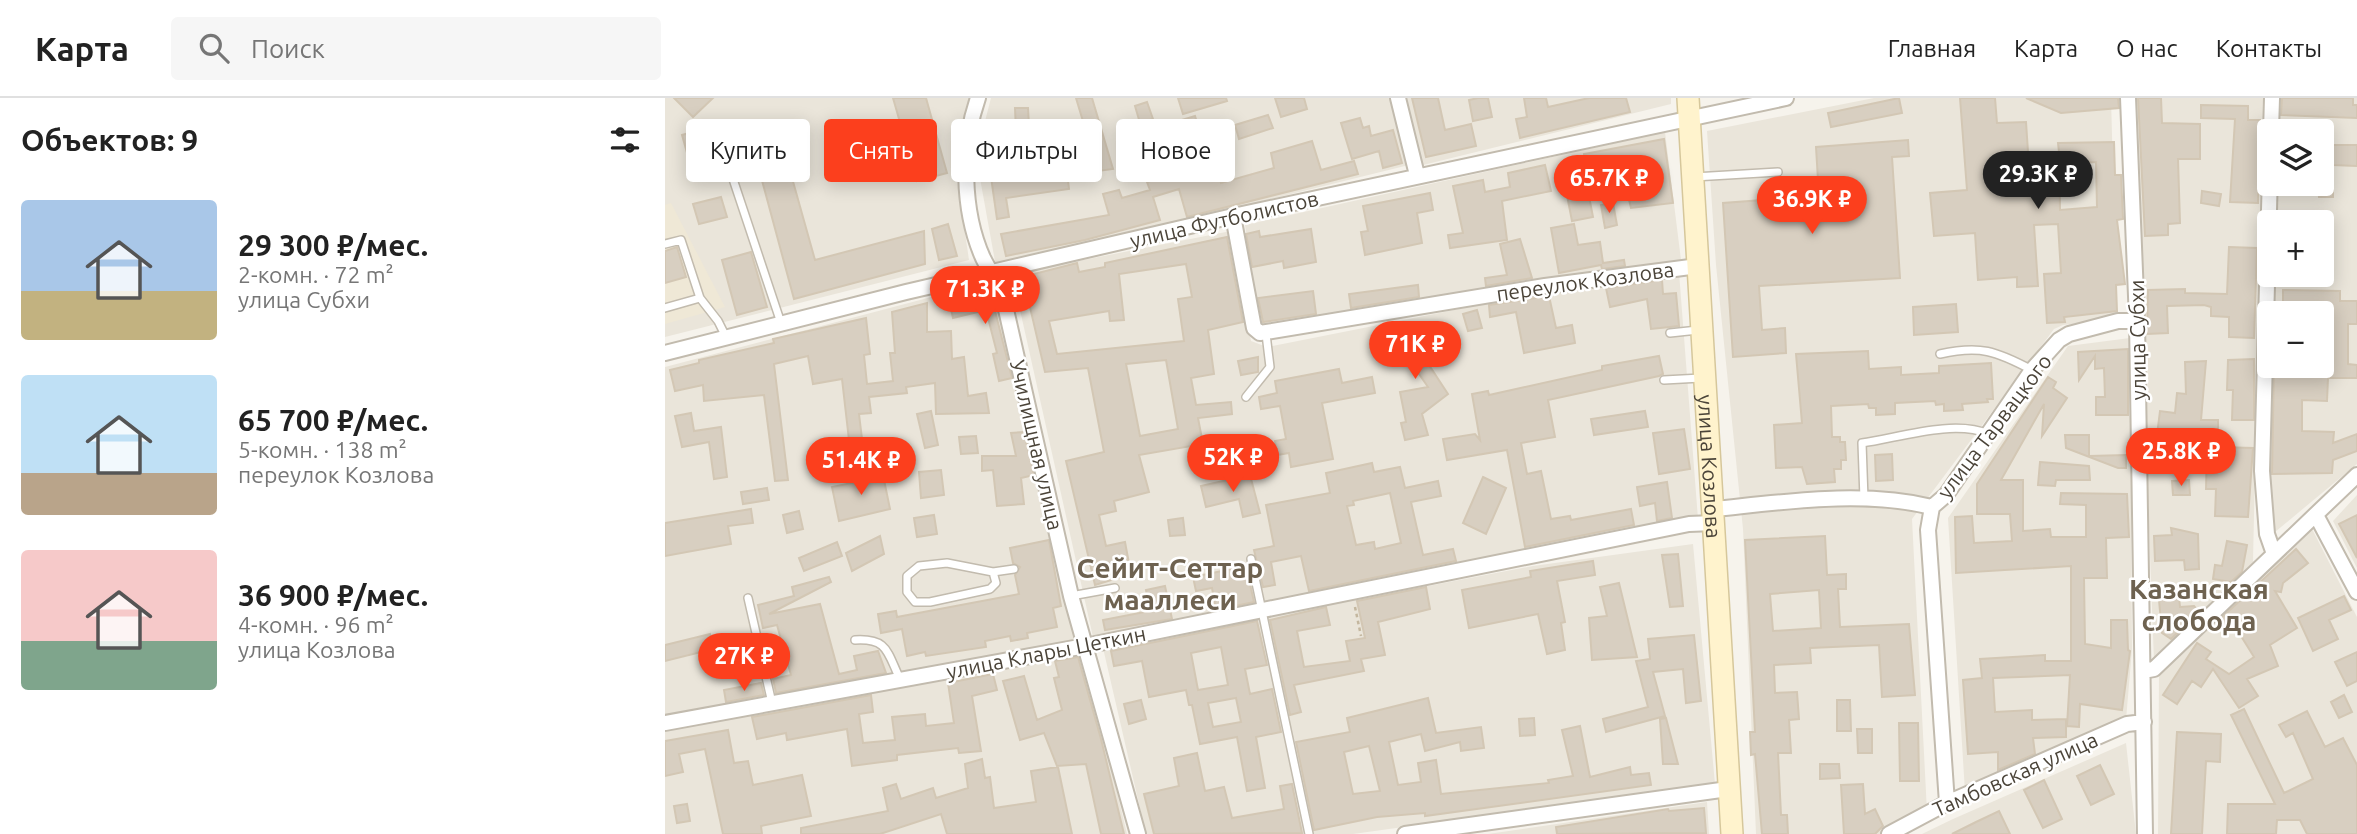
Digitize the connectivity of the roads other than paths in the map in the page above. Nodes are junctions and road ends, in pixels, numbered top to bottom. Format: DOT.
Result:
graph roads {
  1 [pos="978,98"];
  2 [pos="1398,98"];
  3 [pos="1786,98"];
  4 [pos="2128,98"];
  5 [pos="2271,98"];
  6 [pos="1688,107"];
  7 [pos="2271,119"];
  8 [pos="1778,172"];
  9 [pos="1417,175"];
  10 [pos="1693,177"];
  11 [pos="734,182"];
  12 [pos="2269,196"];
  13 [pos="1233,216"];
  14 [pos="665,244"];
  15 [pos="1698,266"];
  16 [pos="992,273"];
  17 [pos="700,298"];
  18 [pos="665,308"];
  19 [pos="2137,321"];
  20 [pos="781,323"];
  21 [pos="1703,330"];
  22 [pos="1670,333"];
  23 [pos="1266,334"];
  24 [pos="726,337"];
  25 [pos="665,353"];
  26 [pos="1940,354"];
  27 [pos="2032,370"];
  28 [pos="1706,378"];
  29 [pos="1664,380"];
  30 [pos="1247,397"];
  31 [pos="1989,435"];
  32 [pos="2357,475"];
  33 [pos="1864,499"];
  34 [pos="1932,507"];
  35 [pos="2316,515"];
  36 [pos="1714,516"];
  37 [pos="2274,554"];
  38 [pos="1251,559"];
  39 [pos="1014,569"];
  40 [pos="993,572"];
  41 [pos="1115,588"];
  42 [pos="2357,592"];
  43 [pos="1071,596"];
  44 [pos="748,597"];
  45 [pos="1263,610"];
  46 [pos="855,640"];
  47 [pos="1085,646"];
  48 [pos="2143,671"];
  49 [pos="899,679"];
  50 [pos="772,702"];
  51 [pos="2144,722"];
  52 [pos="665,723"];
  53 [pos="1728,789"];
  54 [pos="1947,803"];
  55 [pos="1138,834"];
  56 [pos="1309,834"];
  57 [pos="1405,834"];
  58 [pos="1732,834"];
  59 [pos="1889,834"];
  60 [pos="2145,834"];
  1 -- 16 [label="street, Училищная улица"];
  2 -- 9 [label="street"];
  3 -- 6 [label="street, улица Футболистов"];
  4 -- 19 [label="street, улица Субхи"];
  5 -- 7 [label="street"];
  6 -- 9 [label="street, улица Футболистов"];
  6 -- 10 [label="main road, улица Козлова"];
  8 -- 10 [label="lane"];
  9 -- 13 [label="street, улица Футболистов"];
  10 -- 15 [label="main road, улица Козлова"];
  11 -- 20 [label="lane"];
  12 -- 37 [label="street"];
  13 -- 16 [label="street, улица Футболистов"];
  13 -- 23 [label="street"];
  14 -- 17 [label="lane"];
  15 -- 21 [label="main road, улица Козлова"];
  15 -- 23 [label="street, переулок Козлова"];
  16 -- 20 [label="street, улица Футболистов"];
  16 -- 43 [label="street, Училищная улица"];
  17 -- 18 [label="lane"];
  17 -- 24 [label="lane"];
  19 -- 27 [label="street, улица Тарвацкого"];
  19 -- 48 [label="street, улица Субхи"];
  20 -- 24 [label="street, улица Футболистов"];
  21 -- 22 [label="lane"];
  21 -- 28 [label="main road, улица Козлова"];
  23 -- 30 [label="lane"];
  24 -- 25 [label="street, улица Футболистов"];
  26 -- 27 [label="lane"];
  27 -- 31 [label="street, улица Тарвацкого"];
  28 -- 29 [label="lane"];
  28 -- 36 [label="main road, улица Козлова"];
  31 -- 33 [label="lane"];
  31 -- 34 [label="street, улица Тарвацкого"];
  32 -- 35 [label="street"];
  33 -- 34 [label="street, улица Клары Цеткин"];
  33 -- 36 [label="street, улица Клары Цеткин"];
  34 -- 54 [label="street, улица Тарвацкого"];
  35 -- 37 [label="street"];
  35 -- 42 [label="street"];
  36 -- 45 [label="street, улица Клары Цеткин"];
  36 -- 53 [label="main road, улица Козлова"];
  37 -- 48 [label="street"];
  38 -- 45 [label="lane"];
  39 -- 40 [label="lane"];
  40 -- 40 [label="lane"];
  41 -- 43 [label="lane"];
  43 -- 47 [label="street, Училищная улица"];
  44 -- 50 [label="lane"];
  45 -- 47 [label="street, улица Клары Цеткин"];
  45 -- 56 [label="lane"];
  46 -- 49 [label="lane"];
  47 -- 49 [label="street, улица Клары Цеткин"];
  47 -- 55 [label="street, Училищная улица"];
  48 -- 51 [label="street, улица Субхи"];
  49 -- 50 [label="street, улица Клары Цеткин"];
  50 -- 52 [label="street, улица Клары Цеткин"];
  51 -- 54 [label="street, Тамбовская улица"];
  51 -- 60 [label="street, улица Субхи"];
  53 -- 57 [label="street"];
  53 -- 58 [label="main road, улица Козлова"];
  54 -- 59 [label="street, Тамбовская улица"];
}
